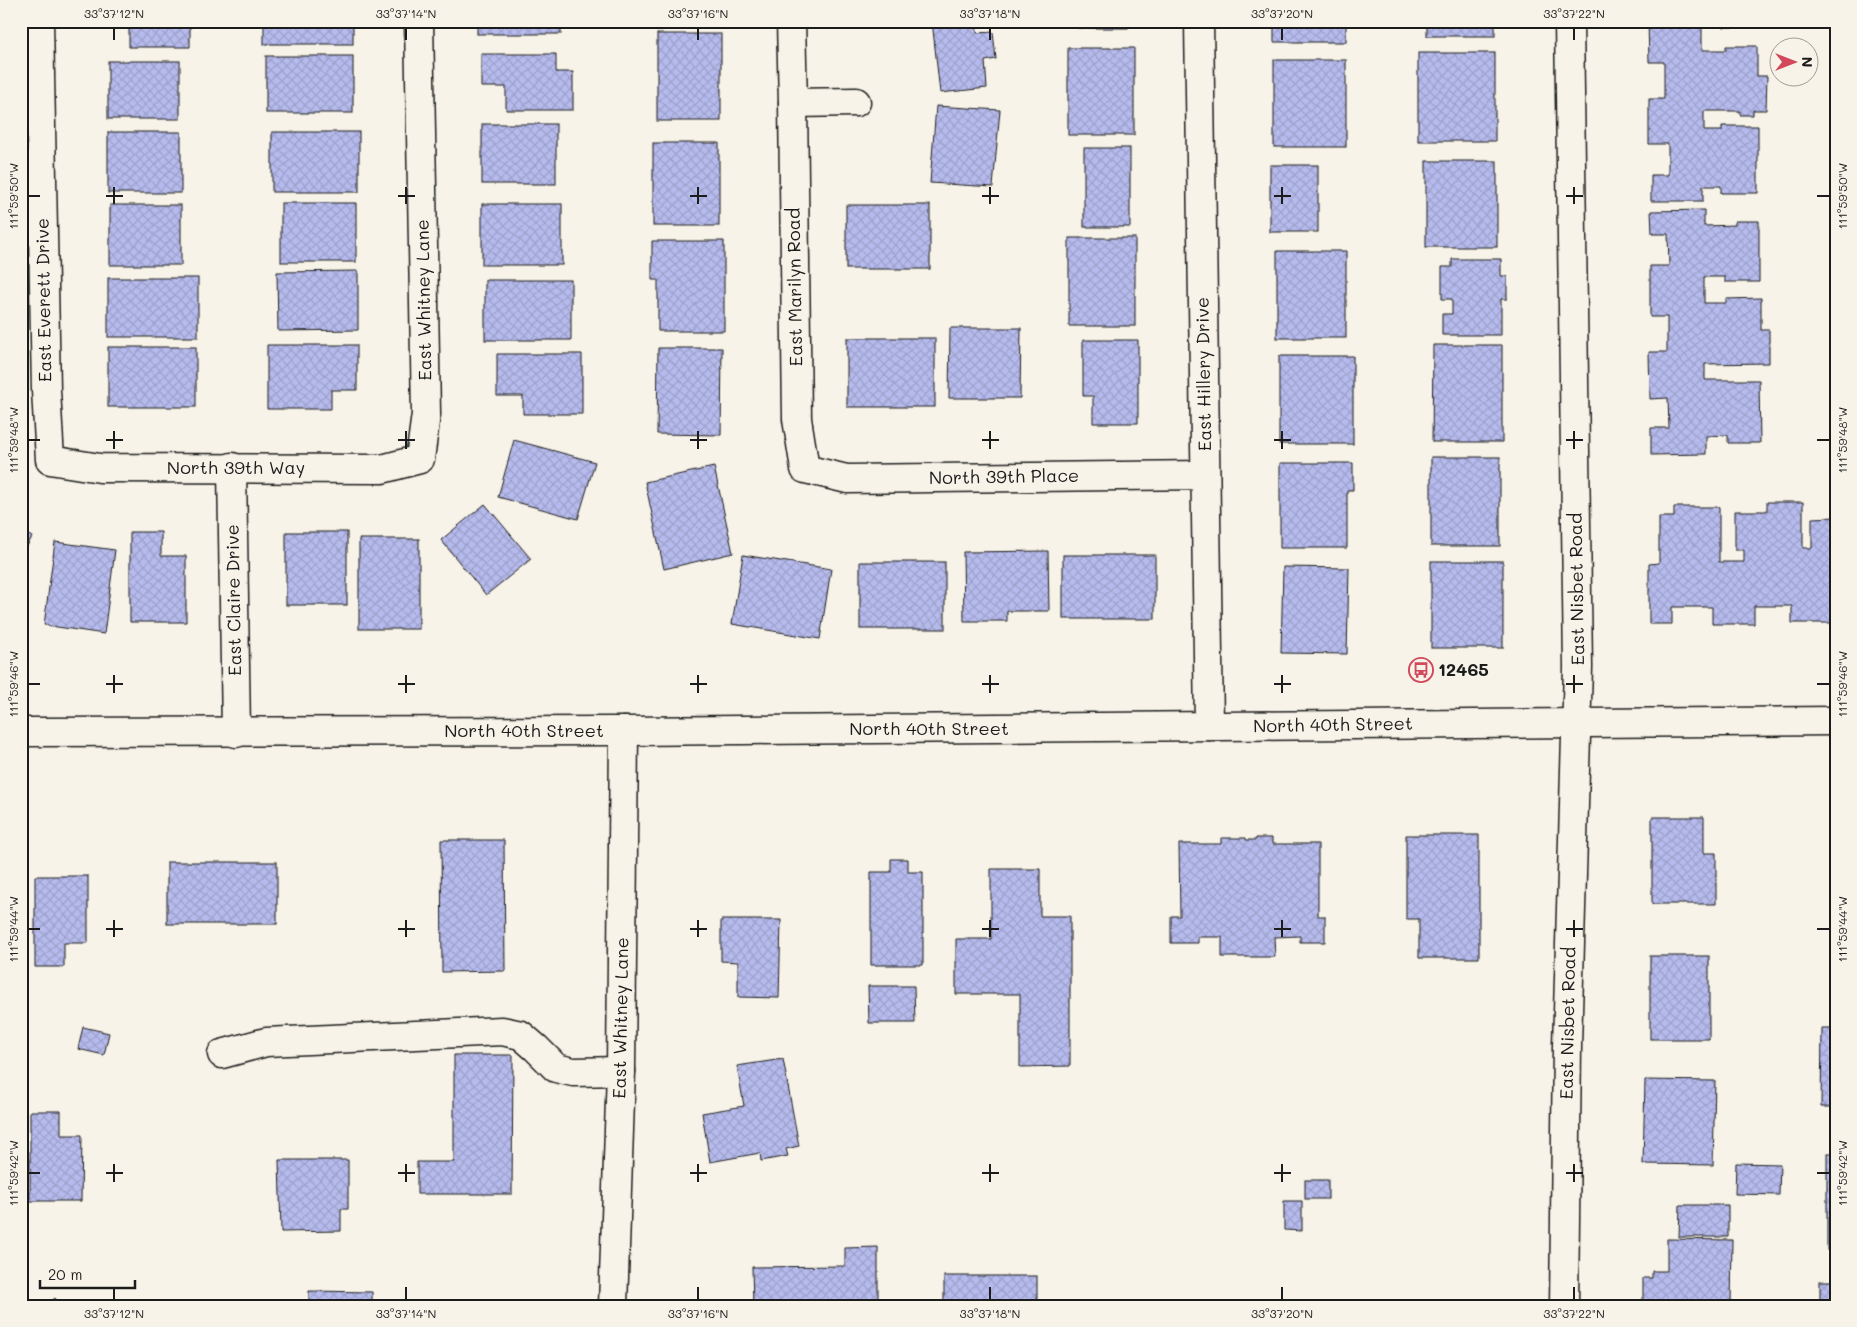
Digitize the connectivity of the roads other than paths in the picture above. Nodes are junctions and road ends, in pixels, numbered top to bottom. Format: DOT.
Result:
graph roads {
  1 [pos="39,21"];
  2 [pos="419,21"];
  3 [pos="791,21"];
  4 [pos="1199,21"];
  5 [pos="1569,21"];
  6 [pos="856,102"];
  7 [pos="794,103"];
  8 [pos="31,106"];
  9 [pos="420,459"];
  10 [pos="50,460"];
  11 [pos="232,468"];
  12 [pos="805,469"];
  13 [pos="1205,474"];
  14 [pos="1836,721"];
  15 [pos="1577,723"];
  16 [pos="1209,726"];
  17 [pos="624,731"];
  18 [pos="21,732"];
  19 [pos="236,733"];
  20 [pos="222,1054"];
  21 [pos="620,1071"];
  22 [pos="613,1306"];
  23 [pos="1564,1306"];
  1 -- 8 [label="street, East Everett Drive"];
  2 -- 9 [label="street, East Whitney Lane"];
  3 -- 7 [label="street, East Marilyn Road"];
  4 -- 13 [label="street, East Hillery Drive"];
  5 -- 15 [label="street, East Nisbet Road"];
  6 -- 7 [label="street"];
  7 -- 12 [label="street, East Marilyn Road"];
  8 -- 10 [label="street, East Everett Drive"];
  9 -- 11 [label="street, North 39th Way"];
  10 -- 11 [label="street, North 39th Way"];
  11 -- 19 [label="street, East Claire Drive"];
  12 -- 13 [label="street, North 39th Place"];
  13 -- 16 [label="street, East Hillery Drive"];
  14 -- 15 [label="street, North 40th Street"];
  15 -- 16 [label="street, North 40th Street"];
  15 -- 23 [label="street, East Nisbet Road"];
  16 -- 17 [label="street, North 40th Street"];
  17 -- 19 [label="street, North 40th Street"];
  17 -- 21 [label="street, East Whitney Lane"];
  18 -- 19 [label="street, North 40th Street"];
  20 -- 21 [label="street"];
  21 -- 22 [label="street, East Whitney Lane"];
}
